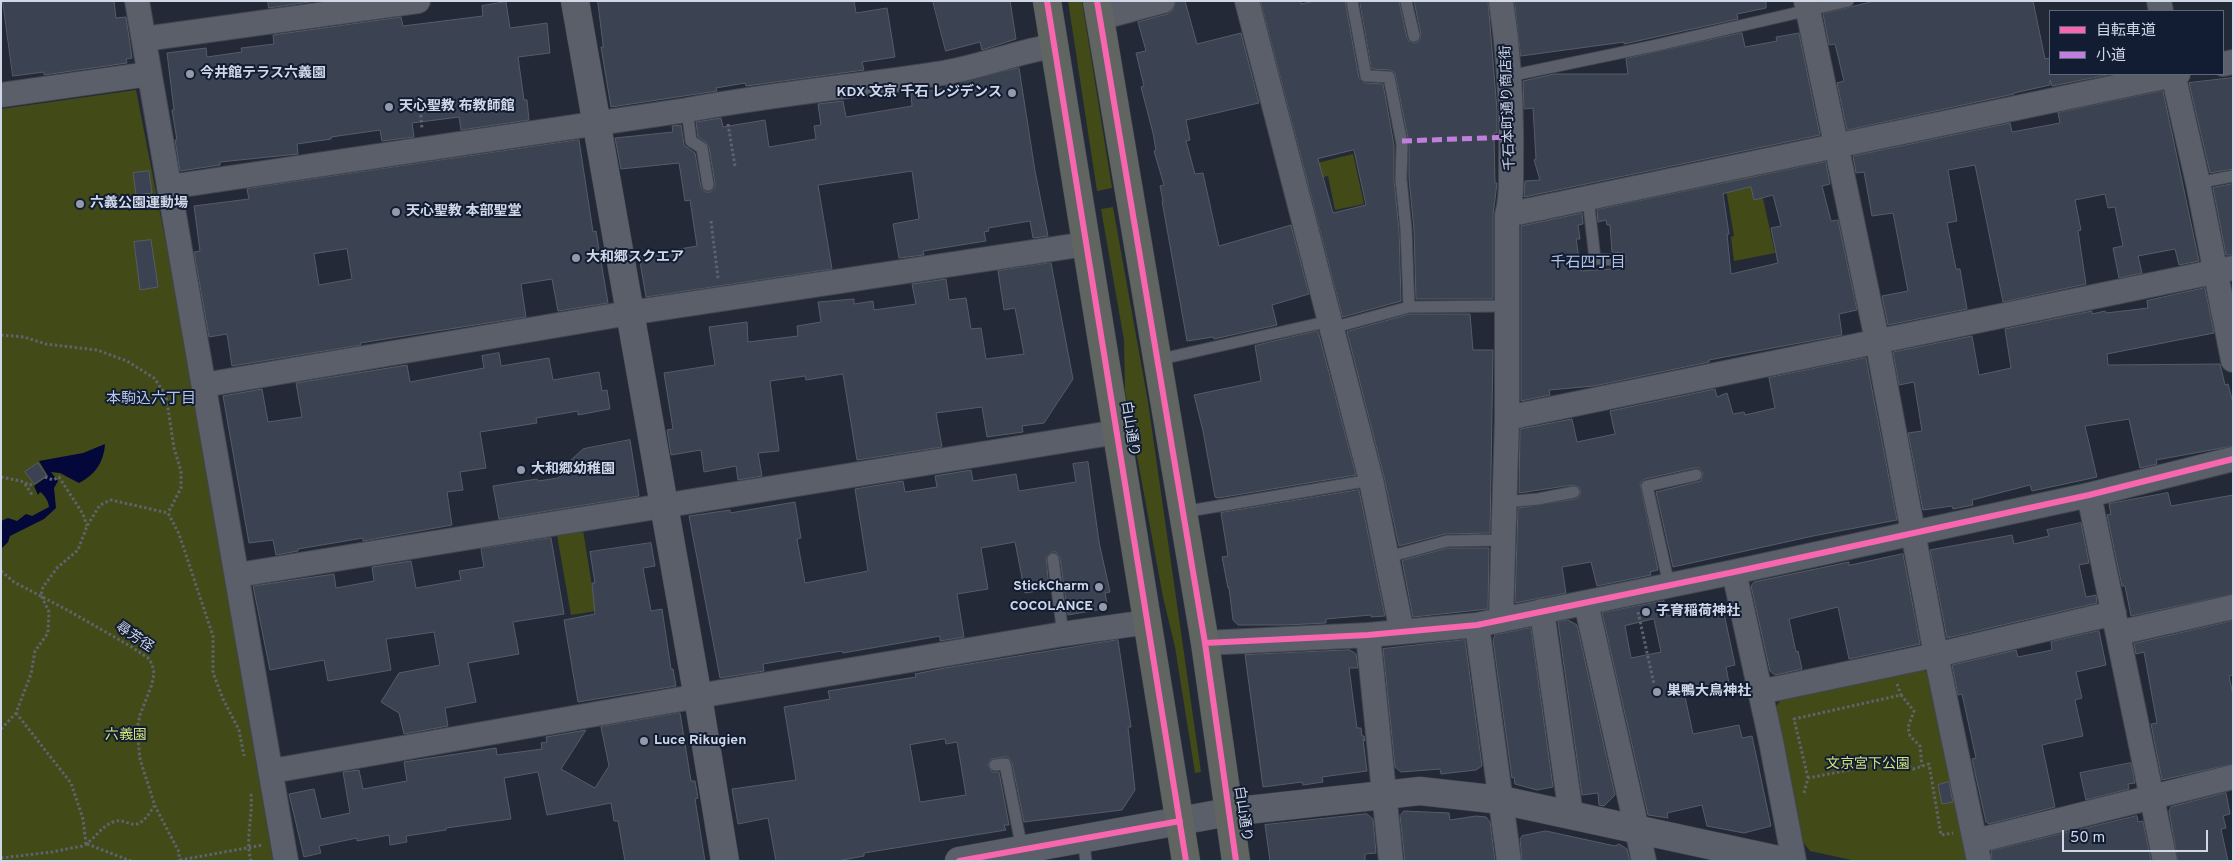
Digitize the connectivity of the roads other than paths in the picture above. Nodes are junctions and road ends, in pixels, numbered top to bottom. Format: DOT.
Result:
graph roads {
  1 [pos="137,1"];
  2 [pos="418,1"];
  3 [pos="575,1"];
  4 [pos="1047,1"];
  5 [pos="1163,1"];
  6 [pos="1247,1"];
  7 [pos="1352,1"];
  8 [pos="1406,1"];
  9 [pos="1501,1"];
  10 [pos="1848,1"];
  11 [pos="1806,6"];
  12 [pos="1099,10"];
  13 [pos="1414,36"];
  14 [pos="144,39"];
  15 [pos="1054,46"];
  16 [pos="149,74"];
  17 [pos="2170,75"];
  18 [pos="2175,75"];
  19 [pos="1509,76"];
  20 [pos="1,94"];
  21 [pos="687,110"];
  22 [pos="596,123"];
  23 [pos="1837,144"];
  24 [pos="2233,176"];
  25 [pos="2198,183"];
  26 [pos="708,185"];
  27 [pos="169,187"];
  28 [pos="1588,198"];
  29 [pos="1507,215"];
  30 [pos="1086,244"];
  31 [pos="1619,260"];
  32 [pos="2224,270"];
  33 [pos="1508,306"];
  34 [pos="1409,307"];
  35 [pos="629,313"];
  36 [pos="1331,324"];
  37 [pos="1877,340"];
  38 [pos="1157,360"];
  39 [pos="2233,360"];
  40 [pos="204,385"];
  41 [pos="1508,418"];
  42 [pos="1117,432"];
  43 [pos="2233,459"];
  44 [pos="1696,476"];
  45 [pos="1371,480"];
  46 [pos="1574,492"];
  47 [pos="2089,494"];
  48 [pos="1505,502"];
  49 [pos="663,505"];
  50 [pos="1182,512"];
  51 [pos="1914,532"];
  52 [pos="1503,540"];
  53 [pos="1388,557"];
  54 [pos="1053,559"];
  55 [pos="1734,572"];
  56 [pos="238,575"];
  57 [pos="1669,585"];
  58 [pos="1586,603"];
  59 [pos="2233,607"];
  60 [pos="1542,611"];
  61 [pos="1501,620"];
  62 [pos="1148,622"];
  63 [pos="2116,623"];
  64 [pos="1477,625"];
  65 [pos="1402,632"];
  66 [pos="1063,634"];
  67 [pos="1368,635"];
  68 [pos="1205,643"];
  69 [pos="1936,655"];
  70 [pos="1760,692"];
  71 [pos="698,696"];
  72 [pos="995,765"];
  73 [pos="272,771"];
  74 [pos="2233,778"];
  75 [pos="1385,794"];
  76 [pos="2152,796"];
  77 [pos="1501,800"];
  78 [pos="1229,812"];
  79 [pos="1571,816"];
  80 [pos="1180,821"];
  81 [pos="1636,829"];
  82 [pos="1976,843"];
  83 [pos="1022,849"];
  84 [pos="1084,850"];
  85 [pos="285,852"];
  86 [pos="725,861"];
  87 [pos="959,861"];
  88 [pos="1186,861"];
  89 [pos="1236,861"];
  90 [pos="1391,861"];
  91 [pos="1509,861"];
  92 [pos="1644,861"];
  93 [pos="1783,861"];
  94 [pos="1794,861"];
  95 [pos="2165,861"];
  1 -- 14 [label="street"];
  2 -- 14 [label="street"];
  3 -- 22 [label="street"];
  4 -- 15 [label="highway, 白山通り"];
  5 -- 12 [label="street"];
  6 -- 36 [label="street"];
  7 -- 34 [label="lane"];
  8 -- 13 [label="lane"];
  9 -- 19 [label="street, 千石本町通り商店街"];
  10 -- 11 [label="lane"];
  11 -- 19 [label="lane"];
  11 -- 23 [label="street"];
  12 -- 38 [label="highway, 白山通り"];
  14 -- 16 [label="street"];
  15 -- 21 [label="street"];
  15 -- 30 [label="highway, 白山通り"];
  16 -- 20 [label="street"];
  16 -- 27 [label="street"];
  17 -- 23 [label="street"];
  18 -- 25 [label="street"];
  19 -- 29 [label="street, 千石本町通り商店街"];
  21 -- 22 [label="street"];
  21 -- 26 [label="lane"];
  22 -- 27 [label="street"];
  22 -- 35 [label="street"];
  23 -- 28 [label="street"];
  23 -- 37 [label="street"];
  24 -- 25 [label="lane"];
  25 -- 32 [label="street"];
  27 -- 40 [label="street"];
  28 -- 29 [label="street"];
  28 -- 31 [label="lane"];
  29 -- 33 [label="street, 千石本町通り商店街"];
  30 -- 35 [label="street"];
  30 -- 42 [label="highway, 白山通り"];
  32 -- 37 [label="street"];
  32 -- 39 [label="street"];
  33 -- 34 [label="lane"];
  33 -- 41 [label="street, 千石本町通り商店街"];
  34 -- 36 [label="lane"];
  35 -- 40 [label="street"];
  35 -- 49 [label="street"];
  36 -- 38 [label="lane"];
  36 -- 45 [label="street"];
  37 -- 41 [label="street"];
  37 -- 51 [label="street"];
  38 -- 50 [label="highway, 白山通り"];
  40 -- 56 [label="street"];
  41 -- 48 [label="street, 千石本町通り商店街"];
  42 -- 49 [label="street"];
  42 -- 62 [label="highway, 白山通り"];
  43 -- 47 [label="street"];
  44 -- 57 [label="lane"];
  45 -- 50 [label="lane"];
  45 -- 53 [label="street"];
  46 -- 48 [label="lane"];
  47 -- 51 [label="street"];
  47 -- 63 [label="street"];
  48 -- 52 [label="street, 千石本町通り商店街"];
  49 -- 56 [label="street"];
  49 -- 71 [label="street"];
  50 -- 68 [label="highway, 白山通り"];
  51 -- 55 [label="street"];
  51 -- 69 [label="street"];
  52 -- 53 [label="lane"];
  52 -- 61 [label="street, 千石本町通り商店街"];
  53 -- 65 [label="street"];
  54 -- 66 [label="lane"];
  55 -- 57 [label="street"];
  55 -- 70 [label="street"];
  56 -- 73 [label="street"];
  57 -- 58 [label="street"];
  58 -- 60 [label="street"];
  58 -- 81 [label="street"];
  59 -- 63 [label="street"];
  60 -- 61 [label="street"];
  60 -- 79 [label="street"];
  61 -- 64 [label="street"];
  62 -- 66 [label="street"];
  62 -- 80 [label="highway, 白山通り"];
  63 -- 69 [label="street"];
  63 -- 76 [label="street"];
  64 -- 65 [label="street"];
  64 -- 77 [label="street"];
  65 -- 67 [label="street"];
  66 -- 71 [label="street"];
  67 -- 68 [label="street"];
  67 -- 75 [label="street"];
  68 -- 78 [label="highway, 白山通り"];
  69 -- 70 [label="street"];
  69 -- 82 [label="street"];
  70 -- 94 [label="street"];
  71 -- 73 [label="street"];
  71 -- 86 [label="street"];
  72 -- 83 [label="lane"];
  73 -- 85 [label="street"];
  74 -- 76 [label="street"];
  75 -- 77 [label="street"];
  75 -- 78 [label="street"];
  75 -- 90 [label="street"];
  76 -- 82 [label="street"];
  76 -- 95 [label="street"];
  77 -- 79 [label="street"];
  77 -- 91 [label="street"];
  78 -- 80 [label="street"];
  78 -- 89 [label="highway, 白山通り"];
  79 -- 81 [label="street"];
  80 -- 84 [label="street"];
  80 -- 88 [label="highway, 白山通り"];
  81 -- 92 [label="street"];
  81 -- 93 [label="street"];
  83 -- 84 [label="street"];
  83 -- 87 [label="street"];
}
